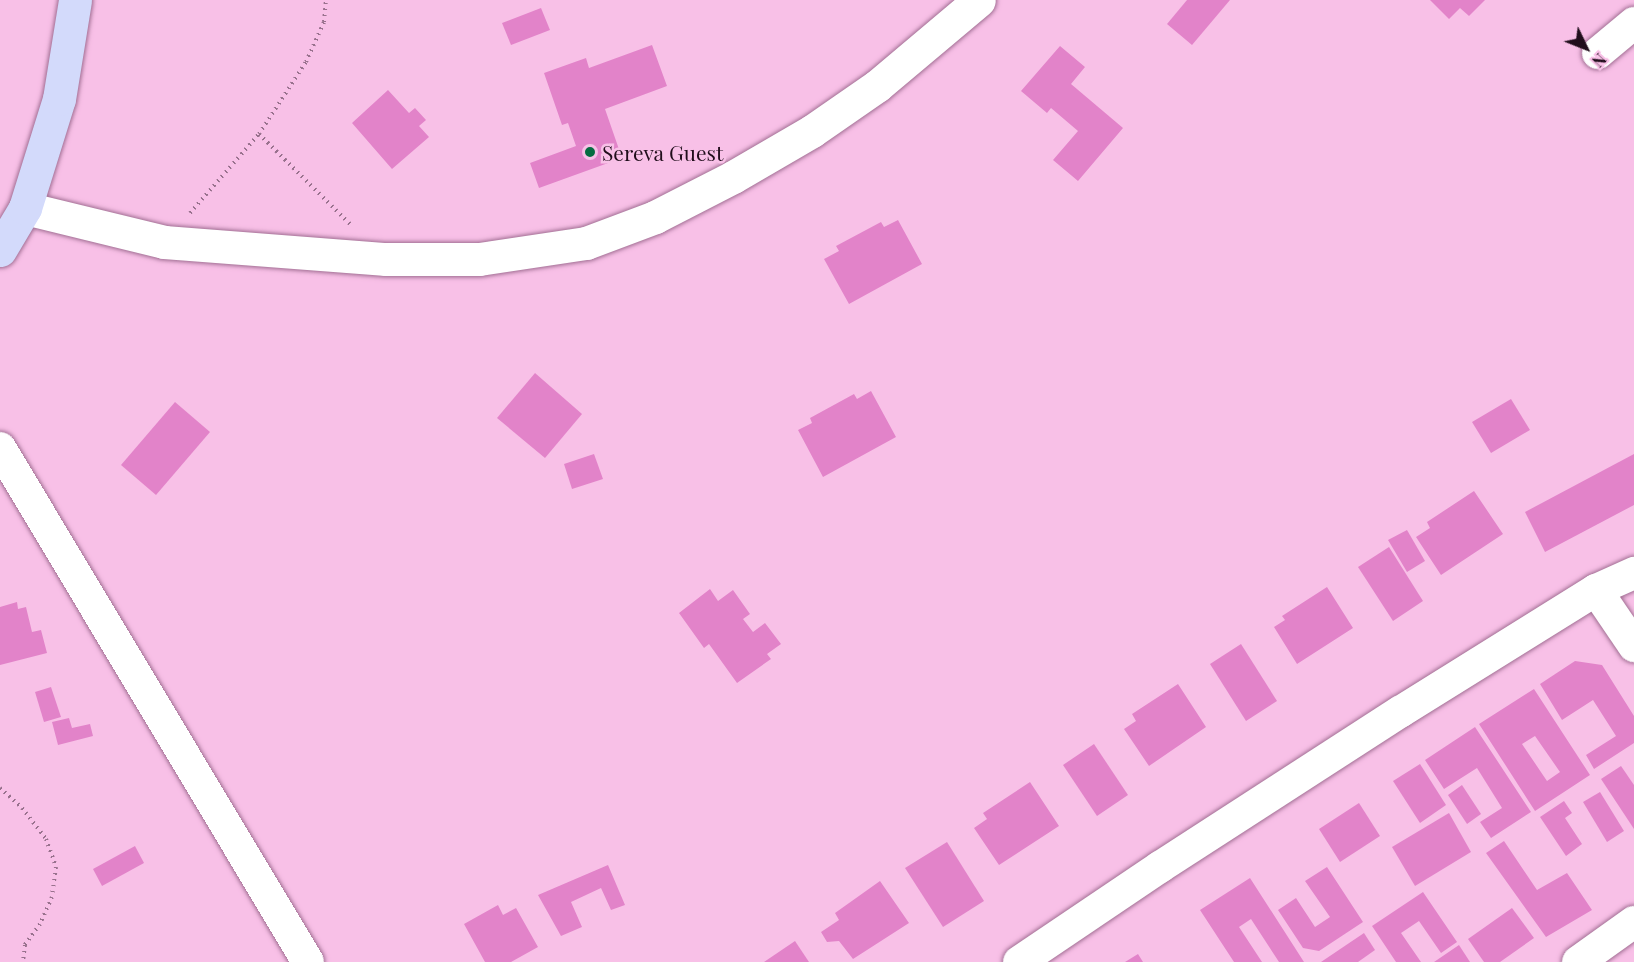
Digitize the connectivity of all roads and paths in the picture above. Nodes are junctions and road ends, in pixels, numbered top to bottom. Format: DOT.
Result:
graph roads {
  1 [pos="75,0"];
  2 [pos="326,0"];
  3 [pos="979,0"];
  4 [pos="1634,23"];
  5 [pos="1598,53"];
  6 [pos="259,134"];
  7 [pos="25,208"];
  8 [pos="353,226"];
  9 [pos="164,242"];
  10 [pos="0,250"];
  11 [pos="0,448"];
  12 [pos="1634,573"];
  13 [pos="1596,590"];
  14 [pos="1634,645"];
  15 [pos="0,788"];
  16 [pos="1634,922"];
  17 [pos="23,962"];
  18 [pos="308,962"];
  19 [pos="1019,962"];
  20 [pos="1578,962"];
  1 -- 7 [label="highway"];
  2 -- 6 [label="path"];
  3 -- 9 [label="street"];
  4 -- 5 [label="street"];
  6 -- 8 [label="path"];
  6 -- 9 [label="path"];
  7 -- 9 [label="street"];
  7 -- 10 [label="highway"];
  11 -- 18 [label="street"];
  12 -- 13 [label="street"];
  13 -- 14 [label="street"];
  13 -- 19 [label="street"];
  15 -- 17 [label="path"];
  16 -- 20 [label="street"];
}
